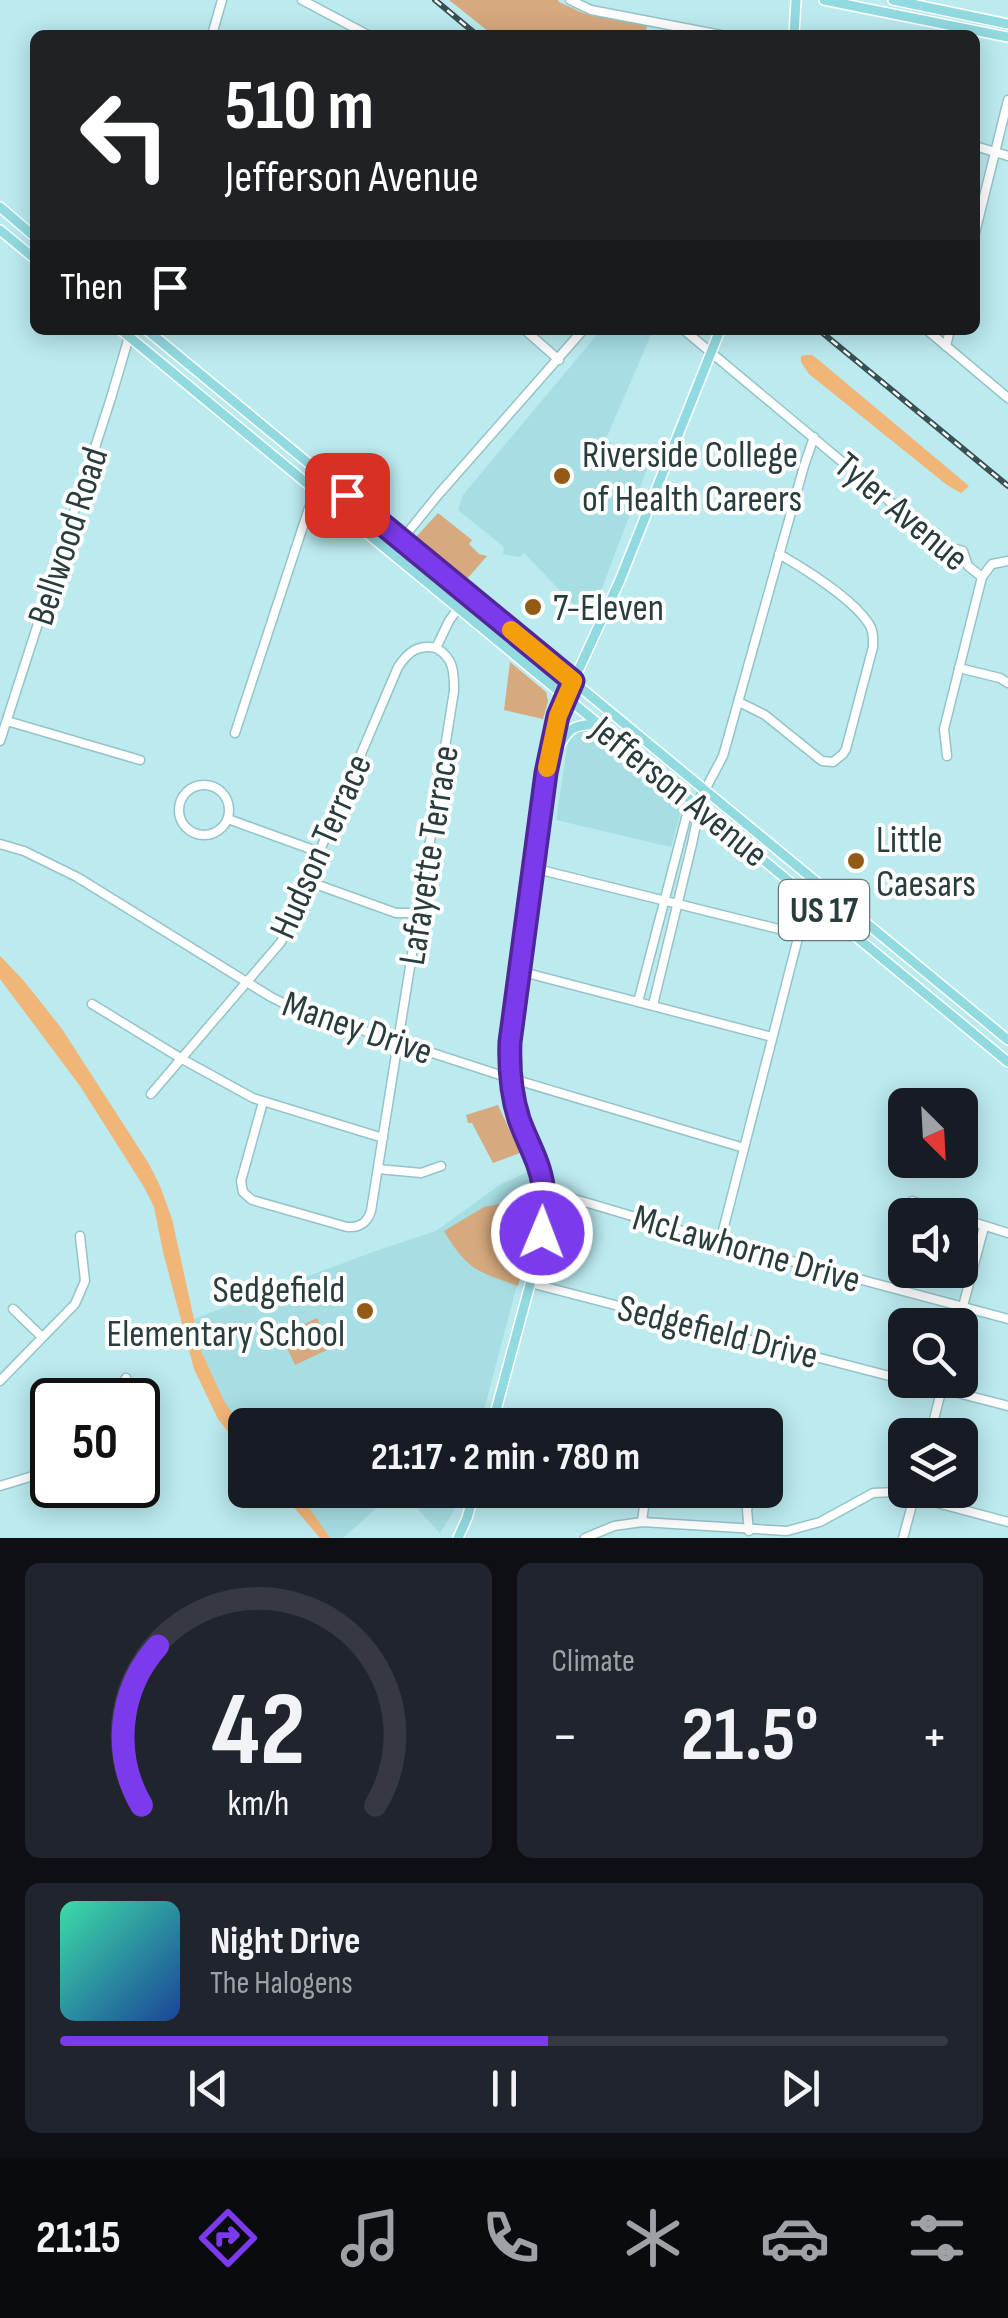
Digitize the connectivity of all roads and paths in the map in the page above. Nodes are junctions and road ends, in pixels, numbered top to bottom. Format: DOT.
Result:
graph roads {
  1 [pos="222,0"];
  2 [pos="302,0"];
  3 [pos="570,0"];
  4 [pos="796,0"];
  5 [pos="824,0"];
  6 [pos="893,0"];
  7 [pos="1008,24"];
  8 [pos="213,30"];
  9 [pos="359,30"];
  10 [pos="695,30"];
  11 [pos="794,30"];
  12 [pos="973,30"];
  13 [pos="980,31"];
  14 [pos="1008,37"];
  15 [pos="1008,100"];
  16 [pos="980,148"];
  17 [pos="995,152"];
  18 [pos="1008,156"];
  19 [pos="0,207"];
  20 [pos="980,212"];
  21 [pos="0,230"];
  22 [pos="30,233"];
  23 [pos="30,255"];
  24 [pos="126,335"];
  25 [pos="131,335"];
  26 [pos="153,335"];
  27 [pos="531,335"];
  28 [pos="580,335"];
  29 [pos="690,335"];
  30 [pos="718,335"];
  31 [pos="932,335"];
  32 [pos="949,335"];
  33 [pos="946,346"];
  34 [pos="711,353"];
  35 [pos="558,360"];
  36 [pos="1008,398"];
  37 [pos="814,438"];
  38 [pos="331,482"];
  39 [pos="320,494"];
  40 [pos="402,540"];
  41 [pos="392,553"];
  42 [pos="779,554"];
  43 [pos="1008,560"];
  44 [pos="982,577"];
  45 [pos="468,594"];
  46 [pos="458,608"];
  47 [pos="436,648"];
  48 [pos="959,668"];
  49 [pos="573,681"];
  50 [pos="1008,683"];
  51 [pos="566,697"];
  52 [pos="739,702"];
  53 [pos="7,721"];
  54 [pos="600,725"];
  55 [pos="235,733"];
  56 [pos="0,741"];
  57 [pos="947,756"];
  58 [pos="140,760"];
  59 [pos="548,764"];
  60 [pos="705,790"];
  61 [pos="696,804"];
  62 [pos="228,818"];
  63 [pos="0,844"];
  64 [pos="319,852"];
  65 [pos="674,865"];
  66 [pos="533,868"];
  67 [pos="686,870"];
  68 [pos="307,881"];
  69 [pos="822,887"];
  70 [pos="814,901"];
  71 [pos="664,902"];
  72 [pos="678,905"];
  73 [pos="419,913"];
  74 [pos="798,934"];
  75 [pos="520,971"];
  76 [pos="248,983"];
  77 [pos="638,1002"];
  78 [pos="92,1004"];
  79 [pos="652,1005"];
  80 [pos="772,1036"];
  81 [pos="1008,1040"];
  82 [pos="398,1042"];
  83 [pos="998,1053"];
  84 [pos="182,1059"];
  85 [pos="1008,1062"];
  86 [pos="511,1078"];
  87 [pos="151,1094"];
  88 [pos="263,1102"];
  89 [pos="383,1138"];
  90 [pos="744,1148"];
  91 [pos="441,1166"];
  92 [pos="378,1169"];
  93 [pos="544,1190"];
  94 [pos="978,1225"];
  95 [pos="984,1227"];
  96 [pos="1008,1233"];
  97 [pos="80,1236"];
  98 [pos="720,1242"];
  99 [pos="530,1283"];
  100 [pos="963,1307"];
  101 [pos="13,1308"];
  102 [pos="1008,1319"];
  103 [pos="42,1337"];
  104 [pos="888,1375"];
  105 [pos="0,1381"];
  106 [pos="978,1396"];
  107 [pos="1008,1406"];
  108 [pos="497,1408"];
  109 [pos="30,1477"];
  110 [pos="0,1486"];
  111 [pos="888,1492"];
  112 [pos="470,1508"];
  113 [pos="644,1508"];
  114 [pos="748,1508"];
  115 [pos="911,1508"];
  116 [pos="963,1508"];
  117 [pos="642,1522"];
  118 [pos="1008,1522"];
  119 [pos="750,1530"];
  120 [pos="458,1538"];
  121 [pos="585,1538"];
  122 [pos="903,1538"];
  1 -- 8 [label="street"];
  2 -- 9 [label="street"];
  3 -- 10 [label="street"];
  4 -- 11 [label="main road"];
  5 -- 12 [label="main road"];
  6 -- 7 [label="main road"];
  13 -- 14 [label="main road"];
  15 -- 17 [label="street"];
  16 -- 17 [label="street"];
  17 -- 18 [label="street"];
  17 -- 20 [label="street"];
  19 -- 22 [label="main road"];
  21 -- 23 [label="main road"];
  24 -- 53 [label="street, Bellwood Road"];
  25 -- 39 [label="main road, Jefferson Avenue / US 17"];
  26 -- 38 [label="main road, Jefferson Avenue / US 17"];
  27 -- 35 [label="street"];
  28 -- 35 [label="street"];
  29 -- 34 [label="street, Tyler Avenue"];
  30 -- 34 [label="main road"];
  31 -- 33 [label="street"];
  32 -- 33 [label="street"];
  33 -- 36 [label="street"];
  34 -- 37 [label="street, Tyler Avenue"];
  34 -- 49 [label="main road"];
  35 -- 40 [label="street"];
  37 -- 42 [label="street"];
  37 -- 44 [label="street, Tyler Avenue"];
  38 -- 39 [label="street"];
  38 -- 40 [label="main road, Jefferson Avenue / US 17"];
  39 -- 41 [label="main road, Jefferson Avenue / US 17"];
  39 -- 55 [label="street"];
  40 -- 41 [label="street"];
  40 -- 45 [label="main road, Jefferson Avenue / US 17"];
  41 -- 46 [label="main road, Jefferson Avenue / US 17"];
  42 -- 52 [label="street"];
  42 -- 52 [label="street"];
  43 -- 44 [label="street"];
  44 -- 48 [label="street"];
  45 -- 46 [label="street"];
  45 -- 49 [label="main road, Jefferson Avenue / US 17"];
  46 -- 47 [label="street"];
  46 -- 51 [label="main road, Jefferson Avenue / US 17"];
  47 -- 64 [label="street, Hudson Terrace"];
  47 -- 73 [label="street, Lafayette Terrace"];
  48 -- 50 [label="street"];
  48 -- 57 [label="street"];
  49 -- 51 [label="main road"];
  49 -- 60 [label="main road, Jefferson Avenue / US 17"];
  51 -- 54 [label="main road, Jefferson Avenue / US 17"];
  51 -- 59 [label="main road"];
  52 -- 60 [label="street"];
  53 -- 56 [label="street, Bellwood Road"];
  53 -- 58 [label="street"];
  54 -- 59 [label="main road"];
  54 -- 61 [label="main road, Jefferson Avenue / US 17"];
  59 -- 66 [label="main road"];
  60 -- 61 [label="street"];
  60 -- 69 [label="main road, Jefferson Avenue / US 17"];
  61 -- 65 [label="street"];
  61 -- 67 [label="street"];
  61 -- 70 [label="main road, Jefferson Avenue / US 17"];
  62 -- 62 [label="street"];
  62 -- 64 [label="street"];
  63 -- 76 [label="street, Maney Drive"];
  64 -- 68 [label="street, Hudson Terrace"];
  65 -- 67 [label="street"];
  65 -- 71 [label="street"];
  66 -- 71 [label="street"];
  66 -- 75 [label="main road"];
  67 -- 72 [label="street"];
  68 -- 73 [label="street"];
  68 -- 76 [label="street, Hudson Terrace"];
  69 -- 70 [label="street"];
  69 -- 81 [label="main road, Jefferson Avenue / US 17"];
  70 -- 74 [label="street"];
  70 -- 83 [label="main road, Jefferson Avenue / US 17"];
  71 -- 72 [label="street"];
  71 -- 77 [label="street"];
  72 -- 74 [label="street"];
  72 -- 79 [label="street"];
  73 -- 82 [label="street, Lafayette Terrace"];
  74 -- 80 [label="street"];
  75 -- 77 [label="street"];
  75 -- 86 [label="main road"];
  76 -- 82 [label="street, Maney Drive"];
  76 -- 84 [label="street, Hudson Terrace"];
  77 -- 79 [label="street"];
  78 -- 84 [label="street"];
  79 -- 80 [label="street"];
  80 -- 90 [label="street"];
  81 -- 83 [label="street"];
  82 -- 86 [label="street, Maney Drive"];
  82 -- 89 [label="street, Lafayette Terrace"];
  83 -- 85 [label="main road, Jefferson Avenue / US 17"];
  84 -- 87 [label="street, Hudson Terrace"];
  84 -- 88 [label="street"];
  86 -- 90 [label="street, Maney Drive"];
  86 -- 93 [label="main road"];
  88 -- 89 [label="street"];
  88 -- 92 [label="street, Lafayette Terrace"];
  89 -- 92 [label="street, Lafayette Terrace"];
  90 -- 98 [label="street"];
  91 -- 92 [label="street"];
  93 -- 98 [label="street, McLawhorne Drive"];
  93 -- 99 [label="main road"];
  94 -- 95 [label="street"];
  95 -- 96 [label="street"];
  95 -- 100 [label="street"];
  97 -- 103 [label="street"];
  98 -- 100 [label="street, McLawhorne Drive"];
  99 -- 104 [label="street, Sedgefield Drive"];
  99 -- 108 [label="main road"];
  100 -- 102 [label="street, McLawhorne Drive"];
  101 -- 103 [label="street"];
  103 -- 105 [label="street"];
  106 -- 107 [label="street, Sedgefield Drive"];
  109 -- 110 [label="street"];
  111 -- 119 [label="street"];
  112 -- 120 [label="main road"];
  113 -- 117 [label="street"];
  114 -- 119 [label="street"];
  115 -- 122 [label="street"];
  116 -- 118 [label="street"];
  117 -- 119 [label="street"];
  117 -- 121 [label="street"];
}
